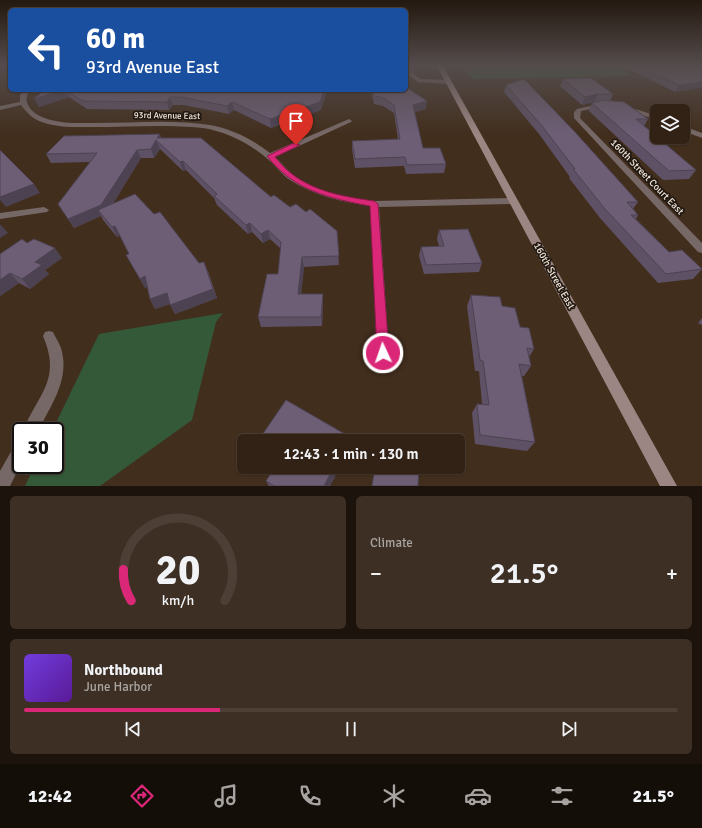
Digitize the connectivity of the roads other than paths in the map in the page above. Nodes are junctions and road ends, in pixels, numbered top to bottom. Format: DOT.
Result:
graph roads {
  1 [pos="453,89"];
  2 [pos="25,92"];
  3 [pos="23,103"];
  4 [pos="608,106"];
  5 [pos="620,107"];
  6 [pos="0,108"];
  7 [pos="650,116"];
  8 [pos="348,121"];
  9 [pos="690,131"];
  10 [pos="702,136"];
  11 [pos="270,156"];
  12 [pos="512,200"];
  13 [pos="374,204"];
  14 [pos="44,210"];
  15 [pos="0,216"];
  16 [pos="702,250"];
  17 [pos="49,336"];
  18 [pos="383,353"];
  19 [pos="35,422"];
  20 [pos="12,466"];
  21 [pos="2,486"];
  22 [pos="669,486"];
  1 -- 12 [label="main road, 160th Street East"];
  2 -- 3 [label="street"];
  3 -- 6 [label="street"];
  3 -- 11 [label="street, 93rd Avenue East"];
  4 -- 16 [label="street, 160th Street Court East"];
  5 -- 7 [label="street"];
  8 -- 11 [label="street"];
  9 -- 10 [label="street"];
  11 -- 13 [label="street, 93rd Avenue East"];
  12 -- 13 [label="street, 93rd Avenue East"];
  12 -- 22 [label="main road, 160th Street East"];
  13 -- 18 [label="street"];
  14 -- 15 [label="street"];
  17 -- 19 [label="street"];
  20 -- 21 [label="street"];
}
